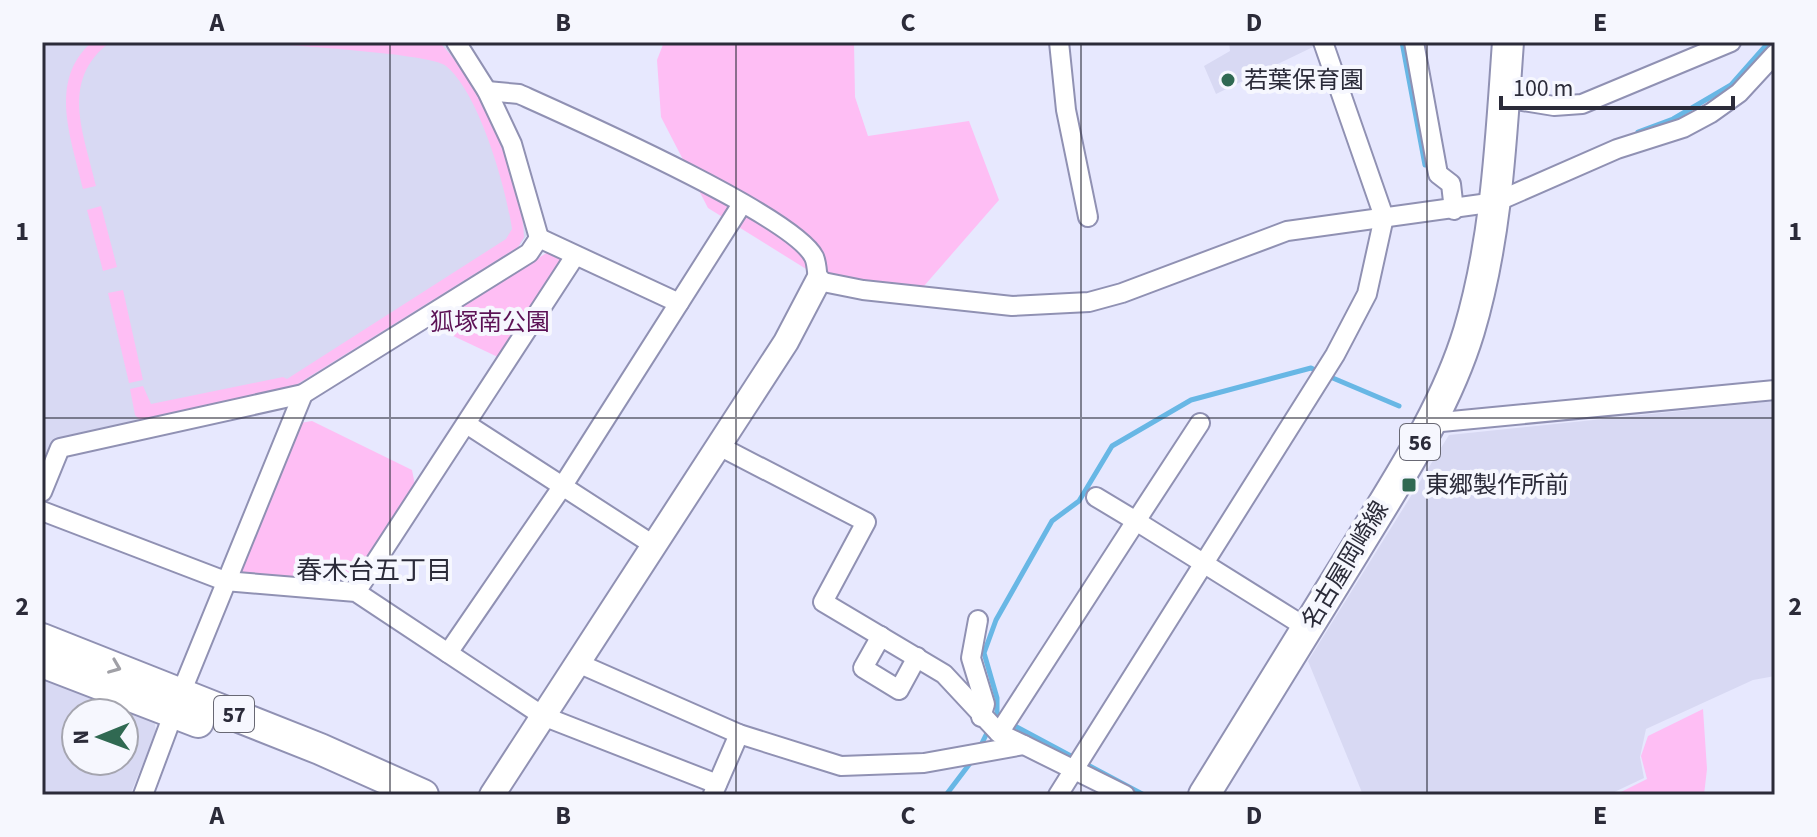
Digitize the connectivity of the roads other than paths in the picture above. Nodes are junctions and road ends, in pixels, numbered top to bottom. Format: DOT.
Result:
graph roads {
  1 [pos="456,42"];
  2 [pos="1059,42"];
  3 [pos="1323,42"];
  4 [pos="1414,42"];
  5 [pos="1508,42"];
  6 [pos="1731,42"];
  7 [pos="1775,54"];
  8 [pos="487,91"];
  9 [pos="1504,98"];
  10 [pos="1496,202"];
  11 [pos="742,204"];
  12 [pos="1454,210"];
  13 [pos="1088,217"];
  14 [pos="1384,217"];
  15 [pos="539,238"];
  16 [pos="575,256"];
  17 [pos="818,281"];
  18 [pos="679,303"];
  19 [pos="1775,390"];
  20 [pos="303,394"];
  21 [pos="1200,423"];
  22 [pos="1431,423"];
  23 [pos="468,425"];
  24 [pos="719,446"];
  25 [pos="562,487"];
  26 [pos="42,492"];
  27 [pos="1096,497"];
  28 [pos="42,511"];
  29 [pos="1136,521"];
  30 [pos="655,546"];
  31 [pos="1205,565"];
  32 [pos="225,581"];
  33 [pos="356,592"];
  34 [pos="978,620"];
  35 [pos="1307,628"];
  36 [pos="881,636"];
  37 [pos="42,639"];
  38 [pos="448,653"];
  39 [pos="917,657"];
  40 [pos="42,662"];
  41 [pos="580,664"];
  42 [pos="177,702"];
  43 [pos="543,716"];
  44 [pos="981,717"];
  45 [pos="999,733"];
  46 [pos="739,734"];
  47 [pos="1024,745"];
  48 [pos="1072,767"];
  49 [pos="715,789"];
  50 [pos="143,795"];
  51 [pos="378,795"];
  52 [pos="423,795"];
  53 [pos="492,795"];
  54 [pos="1058,795"];
  55 [pos="1125,795"];
  56 [pos="1204,795"];
  1 -- 8 [label="street"];
  2 -- 13 [label="street"];
  3 -- 14 [label="street"];
  4 -- 12 [label="street"];
  5 -- 9 [label="main road, 名古屋岡崎線 / 56"];
  6 -- 9 [label="street"];
  7 -- 10 [label="street"];
  8 -- 11 [label="street"];
  8 -- 15 [label="street"];
  9 -- 10 [label="main road, 名古屋岡崎線 / 56"];
  10 -- 12 [label="street"];
  10 -- 22 [label="main road, 名古屋岡崎線 / 56"];
  11 -- 17 [label="street"];
  11 -- 18 [label="street"];
  12 -- 14 [label="street"];
  14 -- 17 [label="street"];
  14 -- 31 [label="street"];
  15 -- 16 [label="street"];
  15 -- 20 [label="street"];
  16 -- 18 [label="street"];
  16 -- 23 [label="street"];
  17 -- 24 [label="street"];
  18 -- 25 [label="street"];
  19 -- 22 [label="street"];
  20 -- 26 [label="street"];
  20 -- 32 [label="street"];
  21 -- 29 [label="street"];
  22 -- 35 [label="main road, 名古屋岡崎線 / 56"];
  23 -- 25 [label="street"];
  23 -- 33 [label="street"];
  24 -- 30 [label="street"];
  24 -- 36 [label="street"];
  25 -- 30 [label="street"];
  25 -- 38 [label="street"];
  27 -- 29 [label="street"];
  28 -- 32 [label="street"];
  29 -- 31 [label="street"];
  29 -- 45 [label="street"];
  30 -- 41 [label="street"];
  31 -- 35 [label="street"];
  31 -- 48 [label="street"];
  32 -- 33 [label="street"];
  32 -- 42 [label="street"];
  33 -- 38 [label="street"];
  34 -- 44 [label="street"];
  35 -- 56 [label="main road, 名古屋岡崎線 / 56"];
  36 -- 39 [label="street"];
  36 -- 39 [label="street"];
  37 -- 42 [label="main road, 57, one-way"];
  38 -- 43 [label="street"];
  39 -- 44 [label="street"];
  40 -- 42 [label="main road, 57"];
  41 -- 43 [label="street"];
  41 -- 46 [label="street"];
  42 -- 50 [label="street"];
  42 -- 51 [label="main road, 57"];
  42 -- 52 [label="main road, 57"];
  43 -- 49 [label="street"];
  43 -- 53 [label="street"];
  44 -- 45 [label="street"];
  45 -- 47 [label="street"];
  46 -- 47 [label="street"];
  46 -- 49 [label="street"];
  47 -- 48 [label="street"];
  48 -- 54 [label="street"];
  48 -- 55 [label="street"];
}
